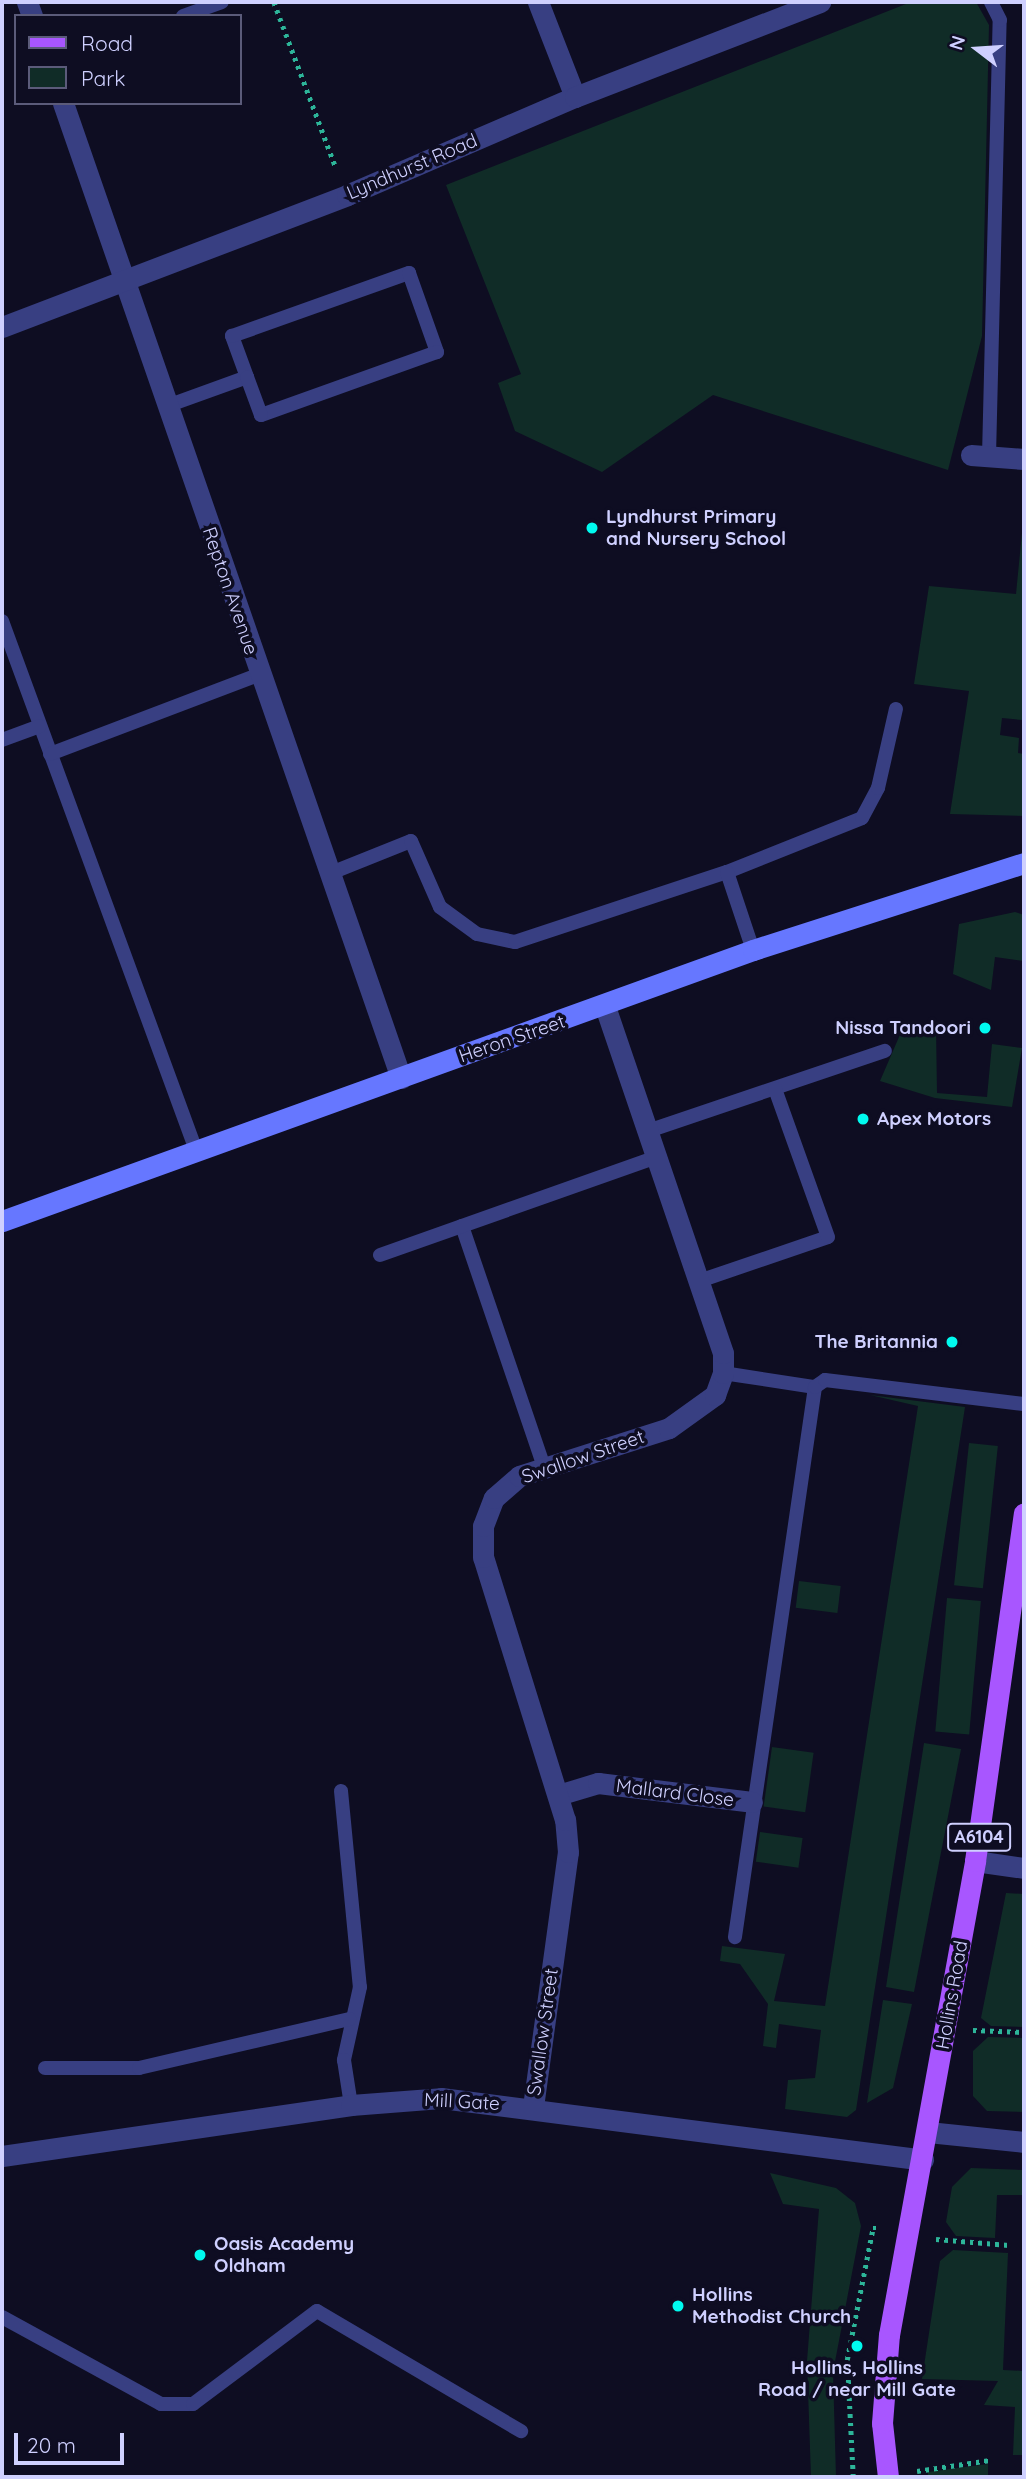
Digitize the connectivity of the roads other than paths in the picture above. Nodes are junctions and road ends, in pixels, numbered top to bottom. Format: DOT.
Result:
graph roads {
  1 [pos="222,2"];
  2 [pos="538,2"];
  3 [pos="820,2"];
  4 [pos="991,2"];
  5 [pos="189,14"];
  6 [pos="575,97"];
  7 [pos="64,105"];
  8 [pos="122,279"];
  9 [pos="2,327"];
  10 [pos="247,377"];
  11 [pos="167,406"];
  12 [pos="980,456"];
  13 [pos="1024,459"];
  14 [pos="2,621"];
  15 [pos="258,675"];
  16 [pos="896,709"];
  17 [pos="40,726"];
  18 [pos="2,740"];
  19 [pos="50,754"];
  20 [pos="1024,863"];
  21 [pos="727,872"];
  22 [pos="331,873"];
  23 [pos="753,950"];
  24 [pos="605,1006"];
  25 [pos="885,1051"];
  26 [pos="401,1078"];
  27 [pos="775,1089"];
  28 [pos="648,1131"];
  29 [pos="197,1153"];
  30 [pos="657,1157"];
  31 [pos="2,1221"];
  32 [pos="462,1226"];
  33 [pos="380,1255"];
  34 [pos="699,1281"];
  35 [pos="723,1373"];
  36 [pos="815,1387"];
  37 [pos="1024,1404"];
  38 [pos="544,1467"];
  39 [pos="1024,1513"];
  40 [pos="341,1791"];
  41 [pos="558,1795"];
  42 [pos="752,1802"];
  43 [pos="975,1861"];
  44 [pos="1024,1868"];
  45 [pos="735,1937"];
  46 [pos="349,2019"];
  47 [pos="45,2068"];
  48 [pos="352,2105"];
  49 [pos="533,2107"];
  50 [pos="928,2132"];
  51 [pos="1024,2142"];
  52 [pos="2,2156"];
  53 [pos="923,2160"];
  54 [pos="2,2317"];
  55 [pos="521,2431"];
  56 [pos="888,2477"];
  1 -- 5 [label="lane"];
  2 -- 6 [label="street"];
  3 -- 6 [label="street, Lyndhurst Road"];
  4 -- 12 [label="lane"];
  6 -- 8 [label="street, Lyndhurst Road"];
  7 -- 8 [label="street, Repton Avenue"];
  8 -- 9 [label="street, Lyndhurst Road"];
  8 -- 11 [label="street, Repton Avenue"];
  10 -- 10 [label="lane"];
  10 -- 11 [label="lane"];
  11 -- 15 [label="street, Repton Avenue"];
  12 -- 13 [label="street"];
  14 -- 17 [label="lane"];
  15 -- 19 [label="lane"];
  15 -- 22 [label="street, Repton Avenue"];
  16 -- 21 [label="lane"];
  17 -- 18 [label="lane"];
  17 -- 19 [label="lane"];
  19 -- 29 [label="lane"];
  20 -- 23 [label="street, Heron Street"];
  21 -- 22 [label="lane"];
  21 -- 23 [label="lane"];
  22 -- 26 [label="street, Repton Avenue"];
  23 -- 24 [label="street, Heron Street"];
  24 -- 26 [label="street, Heron Street"];
  24 -- 28 [label="street"];
  25 -- 27 [label="lane"];
  26 -- 29 [label="street, Heron Street"];
  27 -- 28 [label="lane"];
  27 -- 34 [label="lane"];
  28 -- 30 [label="street"];
  29 -- 31 [label="street, Heron Street"];
  30 -- 32 [label="lane"];
  30 -- 34 [label="street"];
  32 -- 33 [label="lane"];
  32 -- 38 [label="lane"];
  34 -- 35 [label="street"];
  35 -- 36 [label="lane"];
  35 -- 38 [label="street, Swallow Street"];
  36 -- 37 [label="lane"];
  36 -- 42 [label="lane"];
  38 -- 41 [label="street, Swallow Street"];
  39 -- 43 [label="main road, Hollins Road / A6104"];
  40 -- 46 [label="lane"];
  41 -- 42 [label="street, Mallard Close"];
  41 -- 49 [label="street, Swallow Street"];
  42 -- 45 [label="lane"];
  43 -- 44 [label="street"];
  43 -- 50 [label="main road, Hollins Road / A6104"];
  46 -- 47 [label="lane"];
  46 -- 48 [label="lane"];
  48 -- 49 [label="street, Mill Gate"];
  48 -- 52 [label="street, Mill Gate"];
  49 -- 53 [label="street, Mill Gate"];
  50 -- 51 [label="street"];
  50 -- 53 [label="main road, Hollins Road / A6104"];
  53 -- 56 [label="main road, Hollins Road / A6104"];
  54 -- 55 [label="lane"];
}
